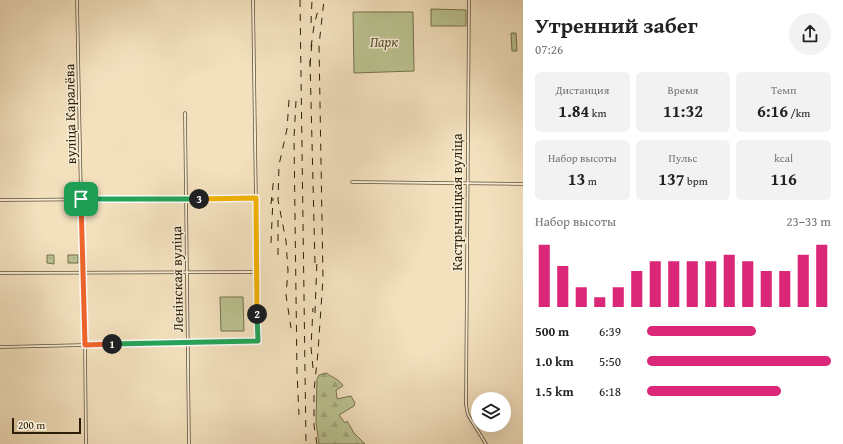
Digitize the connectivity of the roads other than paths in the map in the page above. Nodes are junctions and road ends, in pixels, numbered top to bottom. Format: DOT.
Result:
graph roads {
  1 [pos="77,0"];
  2 [pos="253,0"];
  3 [pos="469,0"];
  4 [pos="186,113"];
  5 [pos="352,182"];
  6 [pos="468,184"];
  7 [pos="523,184"];
  8 [pos="256,198"];
  9 [pos="81,199"];
  10 [pos="186,199"];
  11 [pos="0,200"];
  12 [pos="257,272"];
  13 [pos="0,273"];
  14 [pos="83,273"];
  15 [pos="188,273"];
  16 [pos="189,343"];
  17 [pos="85,345"];
  18 [pos="0,347"];
  19 [pos="86,444"];
  20 [pos="189,444"];
  21 [pos="486,444"];
  1 -- 9 [label="street, вуліца Каралёва"];
  2 -- 8 [label="street"];
  3 -- 6 [label="street, Кастрычніцкая вуліца"];
  4 -- 10 [label="street, Ленінская вуліца"];
  5 -- 6 [label="street"];
  6 -- 7 [label="street"];
  6 -- 21 [label="street, Кастрычніцкая вуліца"];
  8 -- 10 [label="street"];
  8 -- 12 [label="street"];
  9 -- 10 [label="street"];
  9 -- 11 [label="street"];
  9 -- 14 [label="street, вуліца Каралёва"];
  10 -- 15 [label="street, Ленінская вуліца"];
  12 -- 15 [label="street"];
  12 -- 16 [label="street"];
  13 -- 14 [label="street"];
  14 -- 15 [label="street"];
  14 -- 17 [label="street, вуліца Каралёва"];
  15 -- 16 [label="street, Ленінская вуліца"];
  16 -- 17 [label="street"];
  16 -- 20 [label="street, Ленінская вуліца"];
  17 -- 18 [label="street"];
  17 -- 19 [label="street, вуліца Каралёва"];
}
